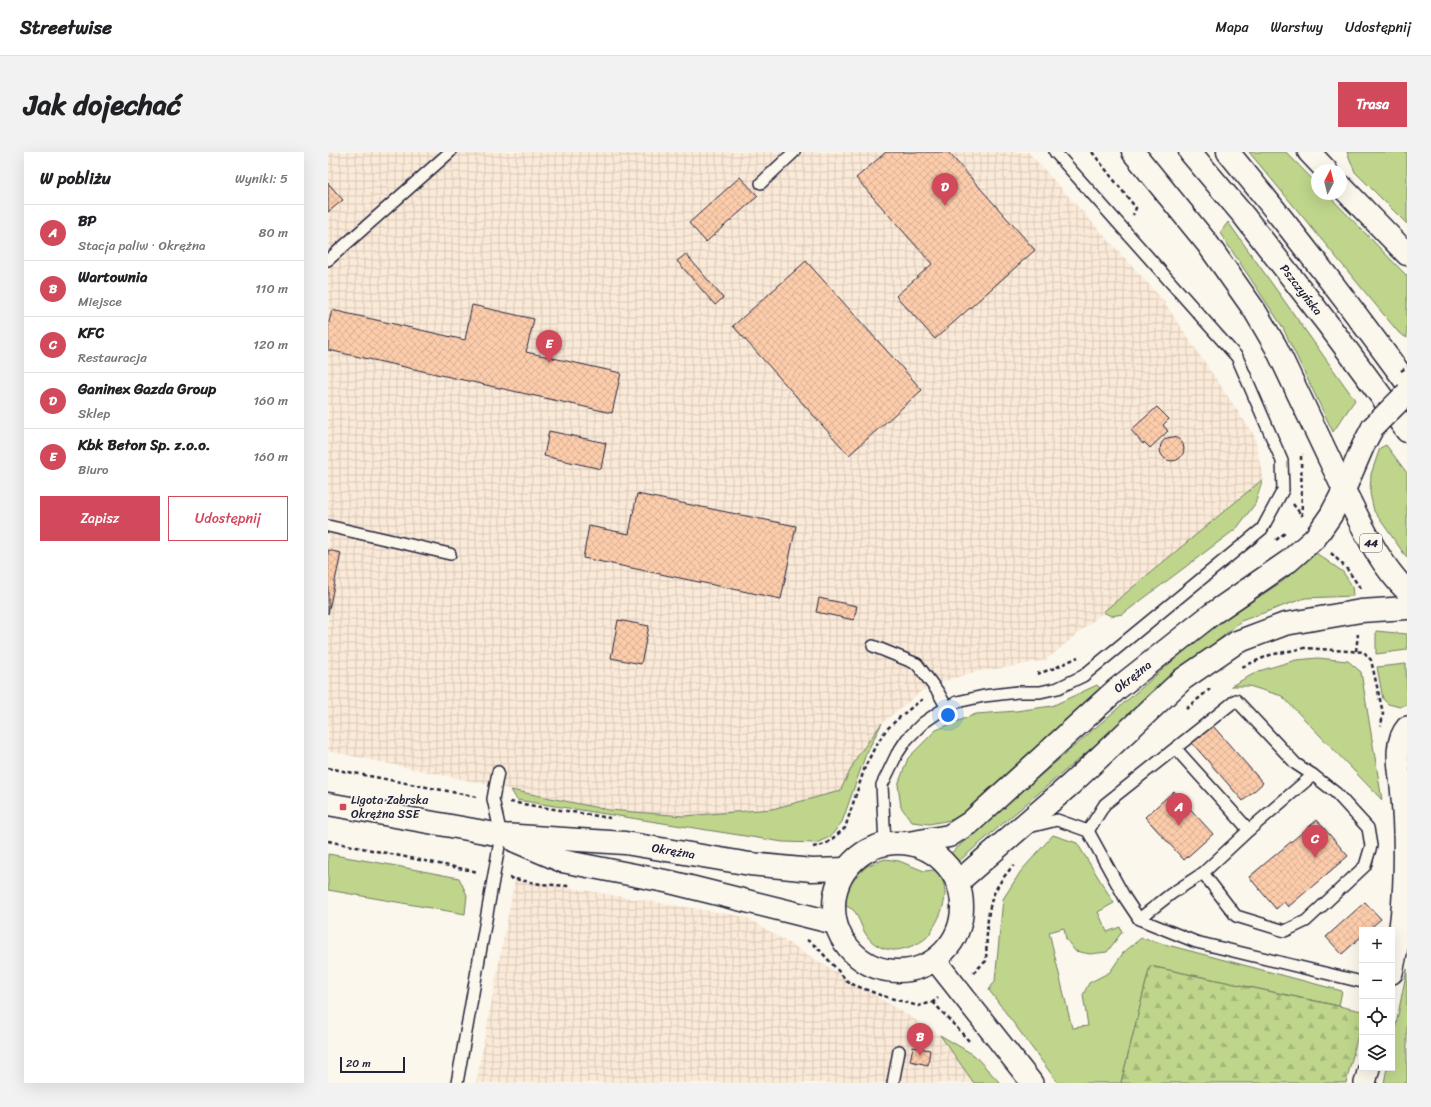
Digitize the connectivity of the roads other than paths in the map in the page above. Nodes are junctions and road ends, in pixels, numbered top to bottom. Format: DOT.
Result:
graph roads {
  1 [pos="450,152"];
  2 [pos="794,152"];
  3 [pos="1055,152"];
  4 [pos="1133,152"];
  5 [pos="1190,152"];
  6 [pos="1228,152"];
  7 [pos="1309,152"];
  8 [pos="1320,164"];
  9 [pos="761,183"];
  10 [pos="1347,192"];
  11 [pos="1407,254"];
  12 [pos="328,260"];
  13 [pos="1407,382"];
  14 [pos="1407,393"];
  15 [pos="1407,430"];
  16 [pos="1344,490"];
  17 [pos="328,526"];
  18 [pos="450,554"];
  19 [pos="1407,591"];
  20 [pos="1407,608"];
  21 [pos="873,646"];
  22 [pos="947,708"];
  23 [pos="1407,728"];
  24 [pos="1176,749"];
  25 [pos="498,772"];
  26 [pos="1313,775"];
  27 [pos="328,804"];
  28 [pos="1019,829"];
  29 [pos="1249,830"];
  30 [pos="1088,831"];
  31 [pos="501,835"];
  32 [pos="908,843"];
  33 [pos="886,844"];
  34 [pos="846,870"];
  35 [pos="1203,872"];
  36 [pos="958,882"];
  37 [pos="1140,919"];
  38 [pos="835,923"];
  39 [pos="936,960"];
  40 [pos="1394,963"];
  41 [pos="1359,981"];
  42 [pos="899,1051"];
  43 [pos="1368,1071"];
  44 [pos="457,1083"];
  45 [pos="893,1083"];
  46 [pos="1032,1083"];
  47 [pos="1365,1083"];
  1 -- 12 [label="lane"];
  2 -- 9 [label="lane"];
  3 -- 22 [label="lane"];
  4 -- 16 [label="street"];
  5 -- 15 [label="street, Pszczyńska"];
  6 -- 13 [label="street"];
  7 -- 8 [label="street"];
  10 -- 11 [label="street"];
  14 -- 16 [label="street, Okrężna, bridge"];
  16 -- 19 [label="street, 44"];
  16 -- 32 [label="street, Okrężna"];
  17 -- 18 [label="lane"];
  20 -- 28 [label="street"];
  21 -- 22 [label="lane"];
  22 -- 33 [label="lane"];
  23 -- 40 [label="street"];
  24 -- 26 [label="lane"];
  24 -- 29 [label="lane"];
  24 -- 30 [label="lane"];
  25 -- 31 [label="lane"];
  26 -- 29 [label="lane"];
  26 -- 35 [label="lane"];
  27 -- 31 [label="street, Okrężna"];
  28 -- 30 [label="lane"];
  28 -- 36 [label="street"];
  29 -- 35 [label="lane"];
  30 -- 37 [label="lane"];
  31 -- 34 [label="street, Okrężna"];
  31 -- 38 [label="street, Okrężna"];
  31 -- 44 [label="lane"];
  32 -- 33 [label="street"];
  32 -- 36 [label="street"];
  33 -- 34 [label="street"];
  34 -- 38 [label="street"];
  35 -- 37 [label="lane"];
  36 -- 39 [label="street"];
  37 -- 41 [label="lane"];
  38 -- 39 [label="street"];
  39 -- 46 [label="street"];
  42 -- 45 [label="lane"];
  43 -- 47 [label="street"];
}
